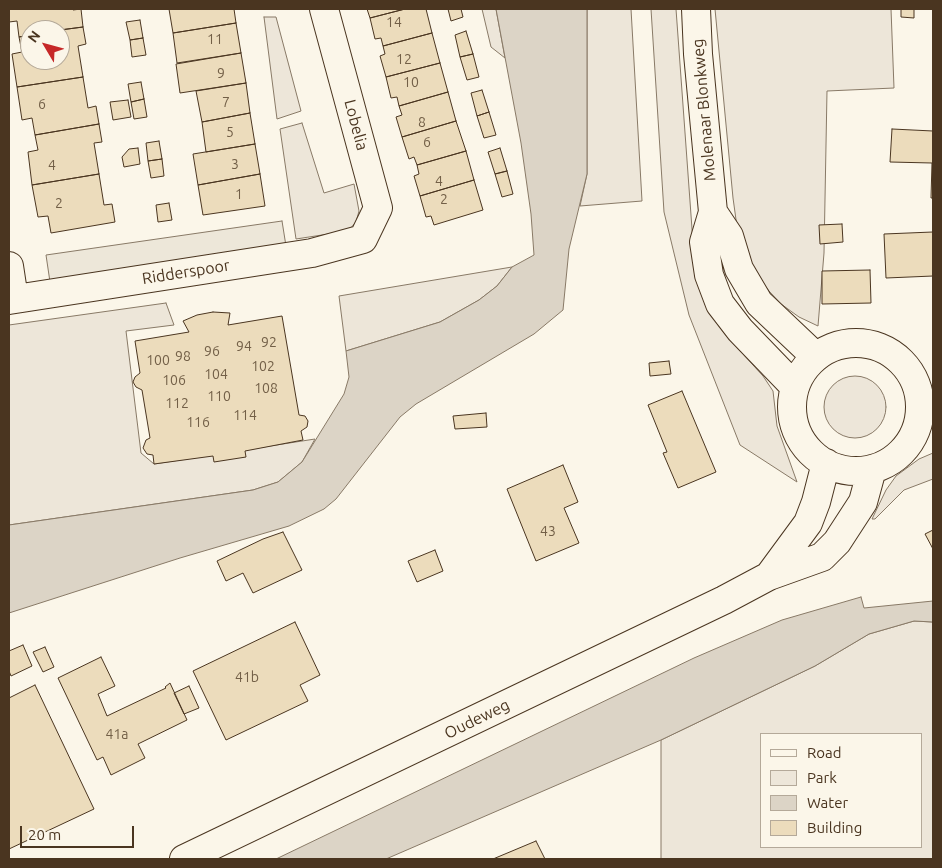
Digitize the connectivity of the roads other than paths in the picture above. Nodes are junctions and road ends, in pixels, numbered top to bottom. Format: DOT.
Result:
graph roads {
  1 [pos="324,9"];
  2 [pos="696,9"];
  3 [pos="713,212"];
  4 [pos="363,239"];
  5 [pos="9,266"];
  6 [pos="12,299"];
  7 [pos="816,357"];
  8 [pos="795,387"];
  9 [pos="926,396"];
  10 [pos="923,438"];
  11 [pos="826,464"];
  12 [pos="872,469"];
  13 [pos="769,576"];
  14 [pos="184,859"];
  1 -- 4 [label="main road, Lobelia"];
  2 -- 3 [label="main road, Molenaar Blonkweg"];
  3 -- 7 [label="main road, Molenaar Blonkweg"];
  3 -- 8 [label="main road, Molenaar Blonkweg"];
  4 -- 6 [label="main road, Ridderspoor"];
  5 -- 6 [label="main road"];
  7 -- 8 [label="main road"];
  7 -- 9 [label="main road"];
  8 -- 11 [label="main road"];
  9 -- 10 [label="main road"];
  10 -- 12 [label="main road"];
  11 -- 12 [label="main road"];
  11 -- 13 [label="main road, Oudeweg"];
  12 -- 13 [label="main road, Oudeweg"];
  13 -- 14 [label="main road, Oudeweg"];
}
